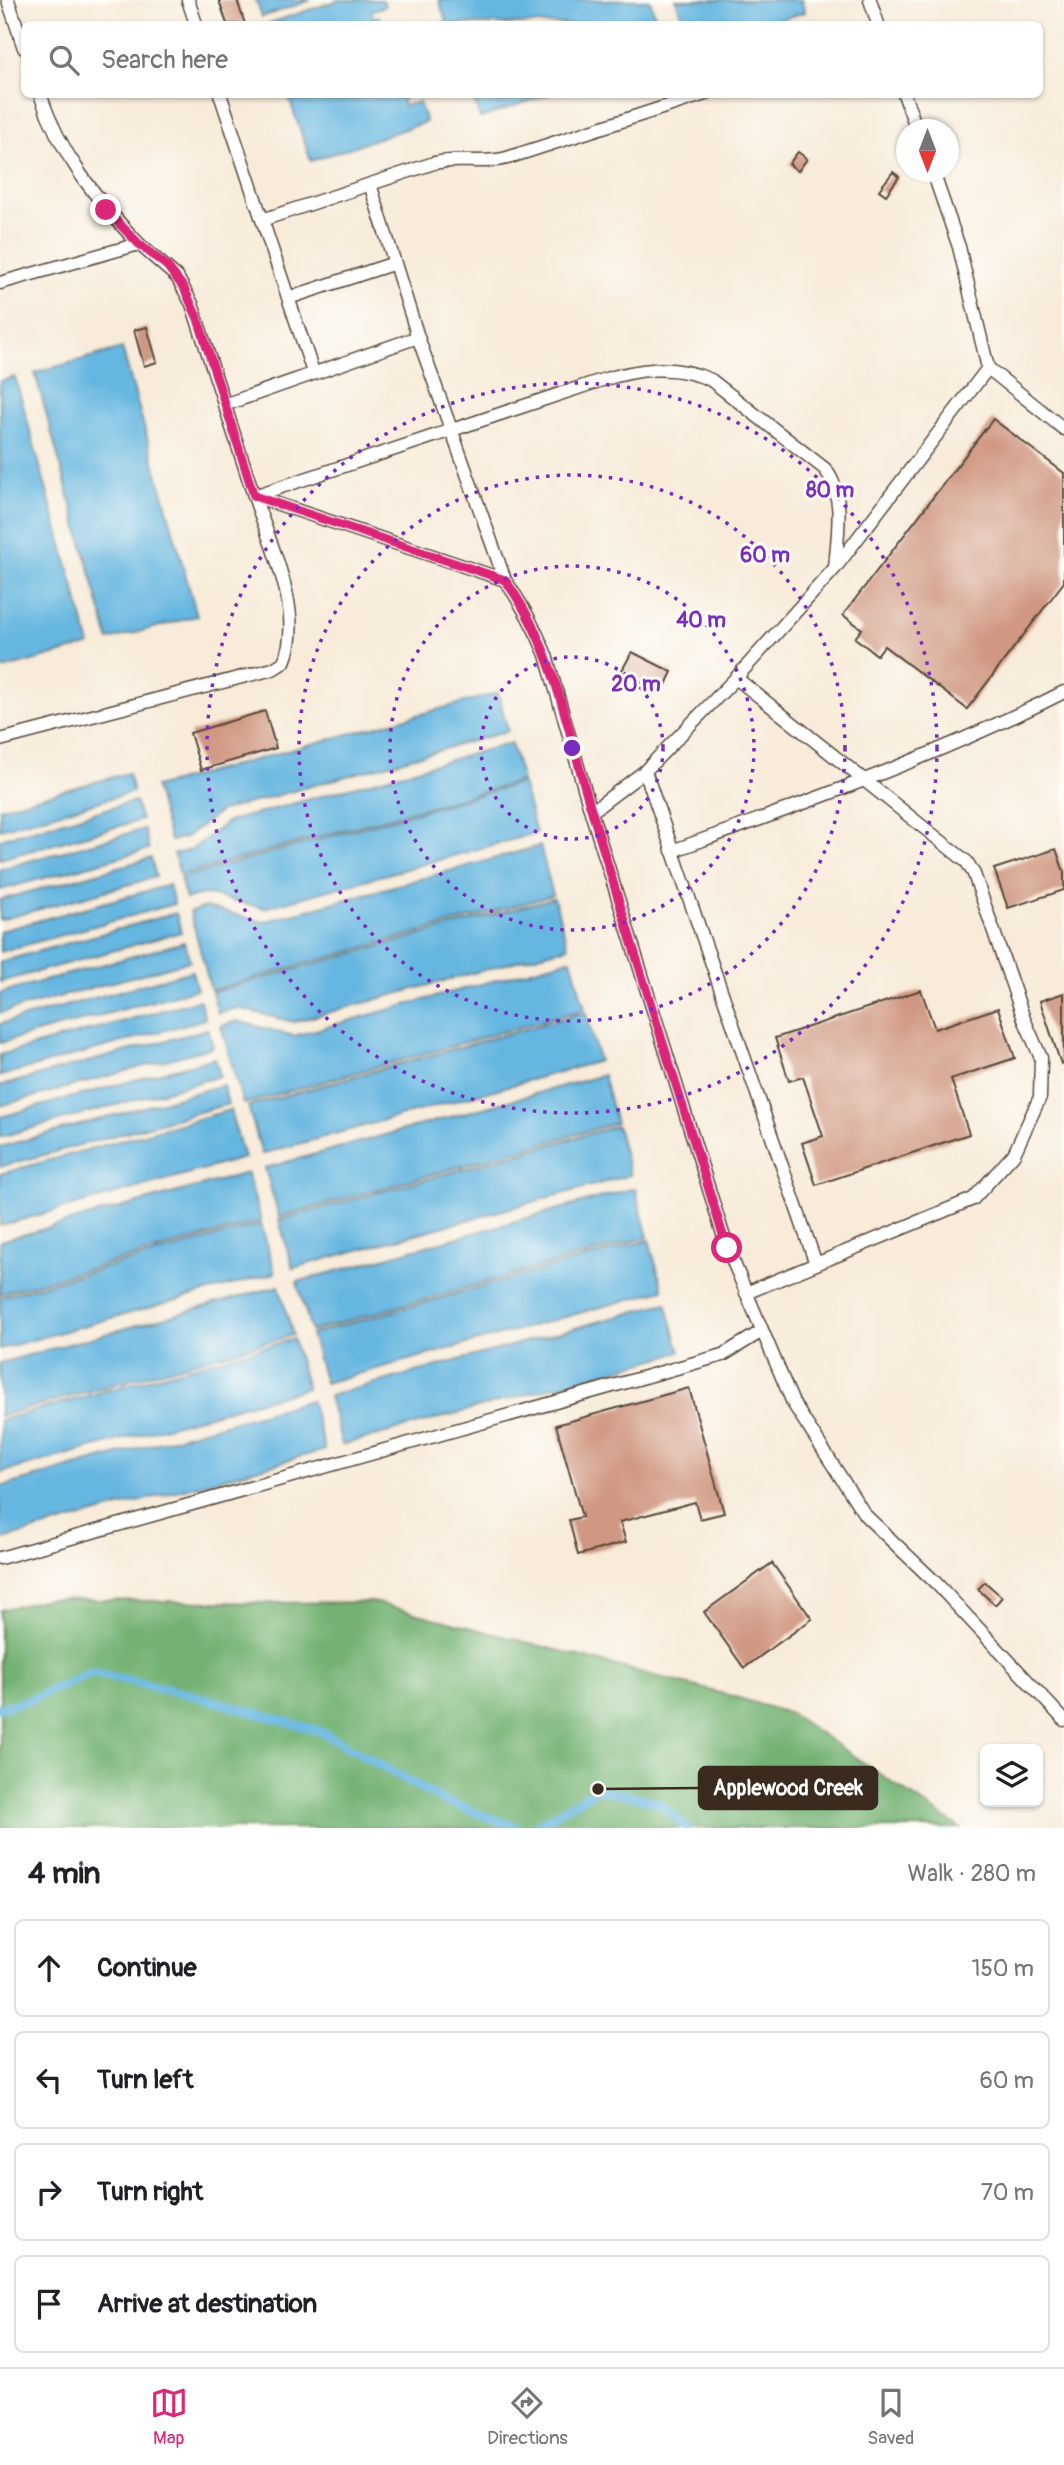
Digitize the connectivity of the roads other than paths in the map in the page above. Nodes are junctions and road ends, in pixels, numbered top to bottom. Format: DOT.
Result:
graph roads {
  1 [pos="8,0"];
  2 [pos="188,0"];
  3 [pos="870,0"];
  4 [pos="195,21"];
  5 [pos="877,21"];
  6 [pos="21,39"];
  7 [pos="42,98"];
  8 [pos="221,98"];
  9 [pos="693,98"];
  10 [pos="905,98"];
  11 [pos="913,119"];
  12 [pos="936,182"];
  13 [pos="370,184"];
  14 [pos="262,220"];
  15 [pos="139,244"];
  16 [pos="395,263"];
  17 [pos="0,283"];
  18 [pos="288,298"];
  19 [pos="418,337"];
  20 [pos="988,368"];
  21 [pos="313,372"];
  22 [pos="224,405"];
  23 [pos="1064,429"];
  24 [pos="450,430"];
  25 [pos="254,496"];
  26 [pos="835,568"];
  27 [pos="505,580"];
  28 [pos="737,678"];
  29 [pos="1064,692"];
  30 [pos="0,740"];
  31 [pos="645,771"];
  32 [pos="866,781"];
  33 [pos="592,812"];
  34 [pos="673,850"];
  35 [pos="816,1264"];
  36 [pos="746,1293"];
  37 [pos="762,1331"];
  38 [pos="0,1558"];
  39 [pos="1064,1720"];
  1 -- 6 [label="lane"];
  2 -- 4 [label="lane"];
  3 -- 5 [label="lane"];
  7 -- 15 [label="lane"];
  8 -- 14 [label="lane"];
  9 -- 13 [label="lane"];
  10 -- 11 [label="lane"];
  12 -- 20 [label="lane"];
  13 -- 14 [label="lane"];
  13 -- 16 [label="lane"];
  14 -- 18 [label="lane"];
  15 -- 17 [label="lane"];
  15 -- 22 [label="lane"];
  16 -- 18 [label="lane"];
  16 -- 19 [label="lane"];
  18 -- 21 [label="lane"];
  19 -- 21 [label="lane"];
  19 -- 24 [label="lane"];
  20 -- 23 [label="lane"];
  20 -- 26 [label="lane"];
  21 -- 22 [label="lane"];
  22 -- 25 [label="lane"];
  24 -- 25 [label="lane"];
  24 -- 26 [label="lane"];
  24 -- 27 [label="lane"];
  25 -- 27 [label="lane"];
  25 -- 30 [label="lane"];
  26 -- 28 [label="lane"];
  27 -- 33 [label="lane"];
  28 -- 31 [label="lane"];
  28 -- 32 [label="lane"];
  29 -- 32 [label="lane"];
  31 -- 33 [label="lane"];
  31 -- 34 [label="lane"];
  32 -- 34 [label="lane"];
  32 -- 35 [label="lane"];
  33 -- 36 [label="lane"];
  34 -- 35 [label="lane"];
  35 -- 36 [label="lane"];
  36 -- 37 [label="lane"];
  37 -- 38 [label="lane"];
  37 -- 39 [label="lane"];
}
